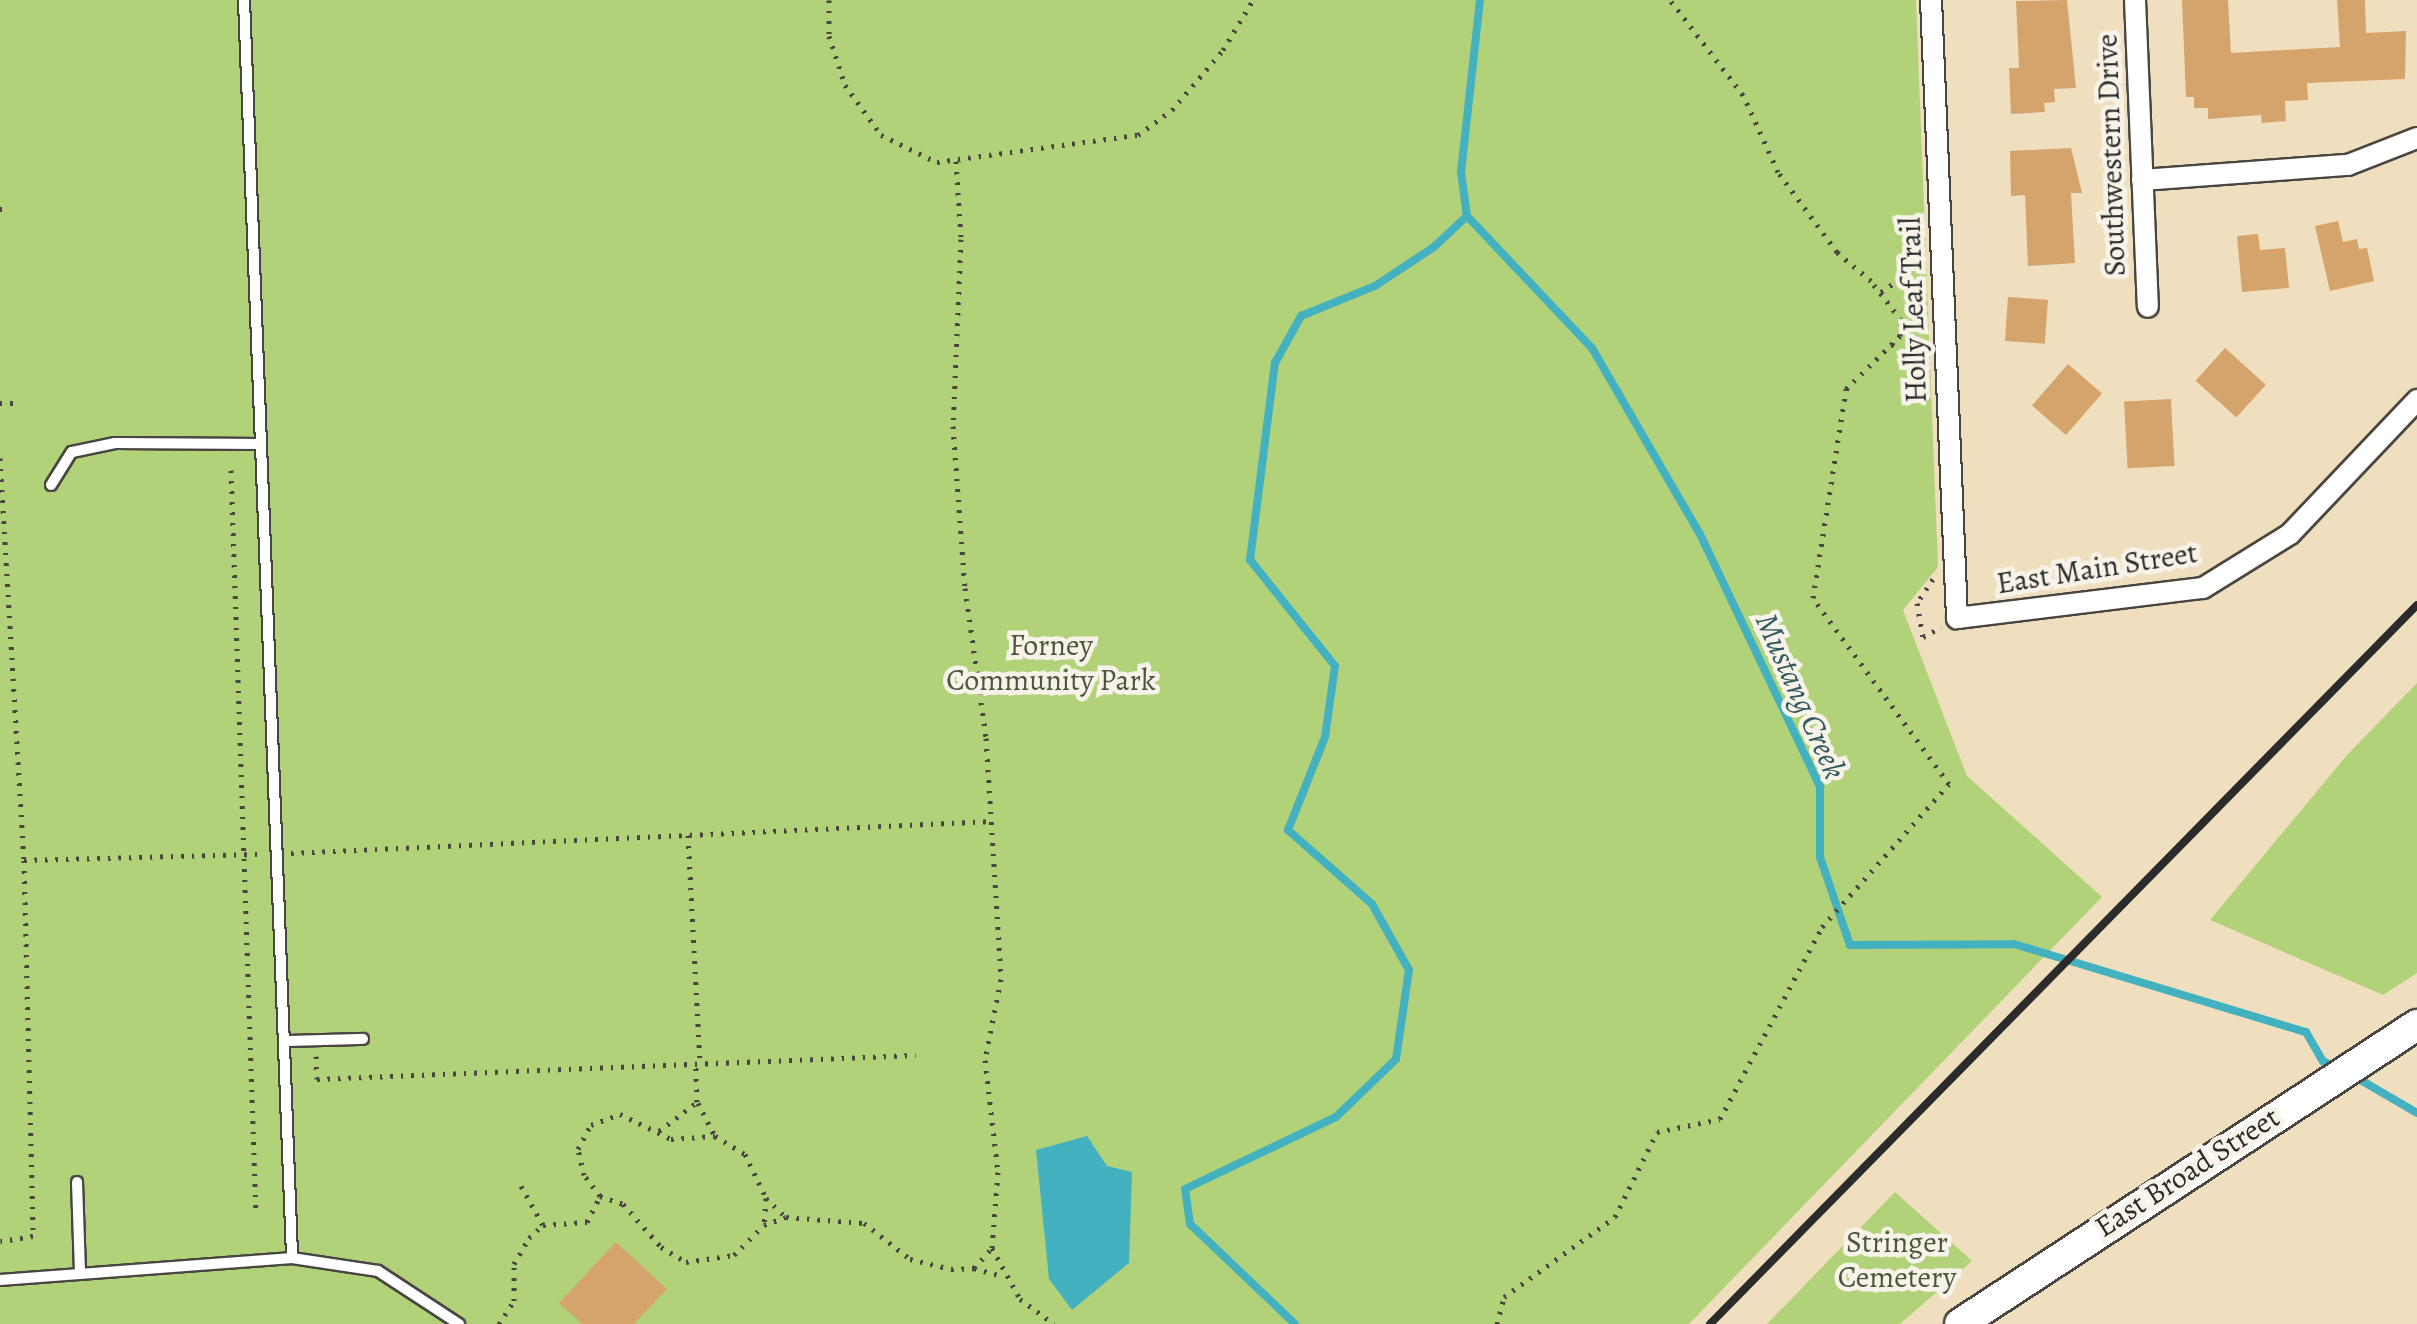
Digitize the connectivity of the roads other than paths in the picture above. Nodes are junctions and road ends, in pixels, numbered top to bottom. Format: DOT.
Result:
graph roads {
  1 [pos="244,0"];
  2 [pos="1931,0"];
  3 [pos="2135,0"];
  4 [pos="2417,138"];
  5 [pos="2142,180"];
  6 [pos="2148,306"];
  7 [pos="2417,400"];
  8 [pos="262,444"];
  9 [pos="51,485"];
  10 [pos="1956,618"];
  11 [pos="2417,1025"];
  12 [pos="363,1038"];
  13 [pos="284,1042"];
  14 [pos="77,1182"];
  15 [pos="292,1258"];
  16 [pos="80,1273"];
  17 [pos="0,1280"];
  18 [pos="459,1324"];
  19 [pos="1960,1324"];
  1 -- 8 [label="lane"];
  2 -- 10 [label="street, Holly Leaf Trail"];
  3 -- 5 [label="street, Southwestern Drive"];
  4 -- 5 [label="street"];
  5 -- 6 [label="street, Southwestern Drive"];
  7 -- 10 [label="street, East Main Street"];
  8 -- 9 [label="lane"];
  8 -- 13 [label="lane"];
  11 -- 19 [label="main road, East Broad Street"];
  12 -- 13 [label="lane"];
  13 -- 15 [label="lane"];
  14 -- 16 [label="lane"];
  15 -- 16 [label="lane"];
  15 -- 18 [label="lane"];
  16 -- 17 [label="lane"];
}
